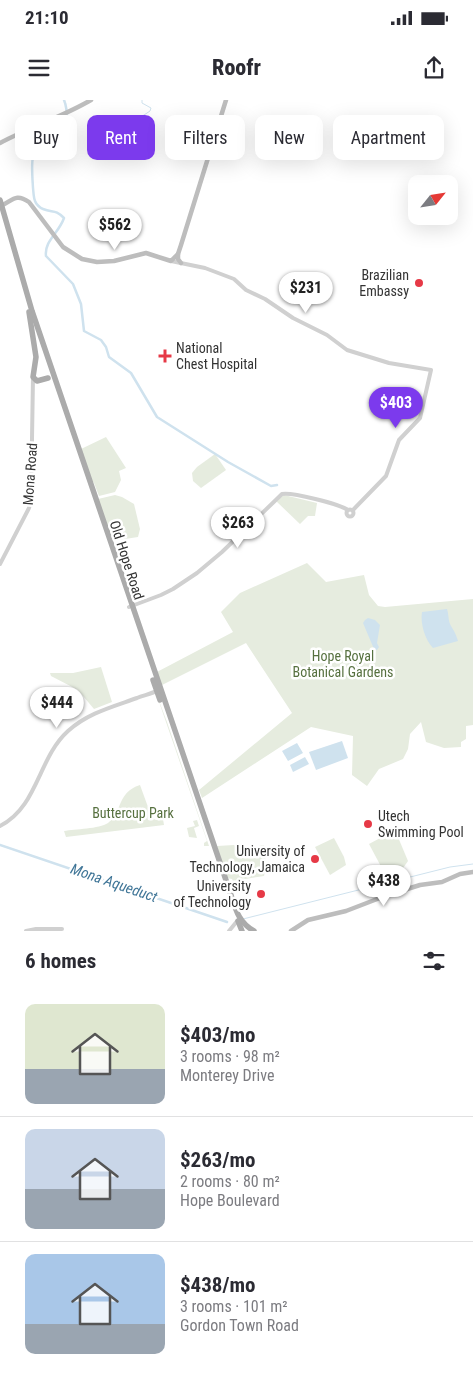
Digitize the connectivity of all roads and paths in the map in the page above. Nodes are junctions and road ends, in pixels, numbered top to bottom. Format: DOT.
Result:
graph roads {
  1 [pos="92,100"];
  2 [pos="226,100"];
  3 [pos="0,142"];
  4 [pos="1,206"];
  5 [pos="178,254"];
  6 [pos="171,261"];
  7 [pos="181,263"];
  8 [pos="38,326"];
  9 [pos="31,329"];
  10 [pos="51,368"];
  11 [pos="48,378"];
  12 [pos="36,379"];
  13 [pos="0,564"];
  14 [pos="131,606"];
  15 [pos="158,689"];
  16 [pos="0,825"];
  17 [pos="473,872"];
  18 [pos="240,921"];
  19 [pos="62,929"];
  20 [pos="247,930"];
  21 [pos="26,931"];
  22 [pos="229,931"];
  23 [pos="291,931"];
  1 -- 3 [label="main road"];
  2 -- 5 [label="main road"];
  4 -- 6 [label="main road"];
  4 -- 8 [label="main road, Old Hope Road"];
  4 -- 9 [label="main road"];
  5 -- 6 [label="main road"];
  5 -- 7 [label="main road"];
  6 -- 7 [label="street"];
  7 -- 14 [label="street"];
  8 -- 9 [label="main road"];
  8 -- 10 [label="main road, Old Hope Road"];
  9 -- 12 [label="main road"];
  10 -- 11 [label="main road"];
  10 -- 14 [label="main road, Old Hope Road"];
  11 -- 12 [label="main road"];
  11 -- 14 [label="main road, Old Hope Road"];
  12 -- 13 [label="street, Mona Road"];
  14 -- 15 [label="main road, Old Hope Road"];
  15 -- 16 [label="street"];
  15 -- 18 [label="main road, Old Hope Road"];
  17 -- 23 [label="main road"];
  18 -- 20 [label="main road"];
  18 -- 22 [label="street"];
  19 -- 21 [label="street"];
}
